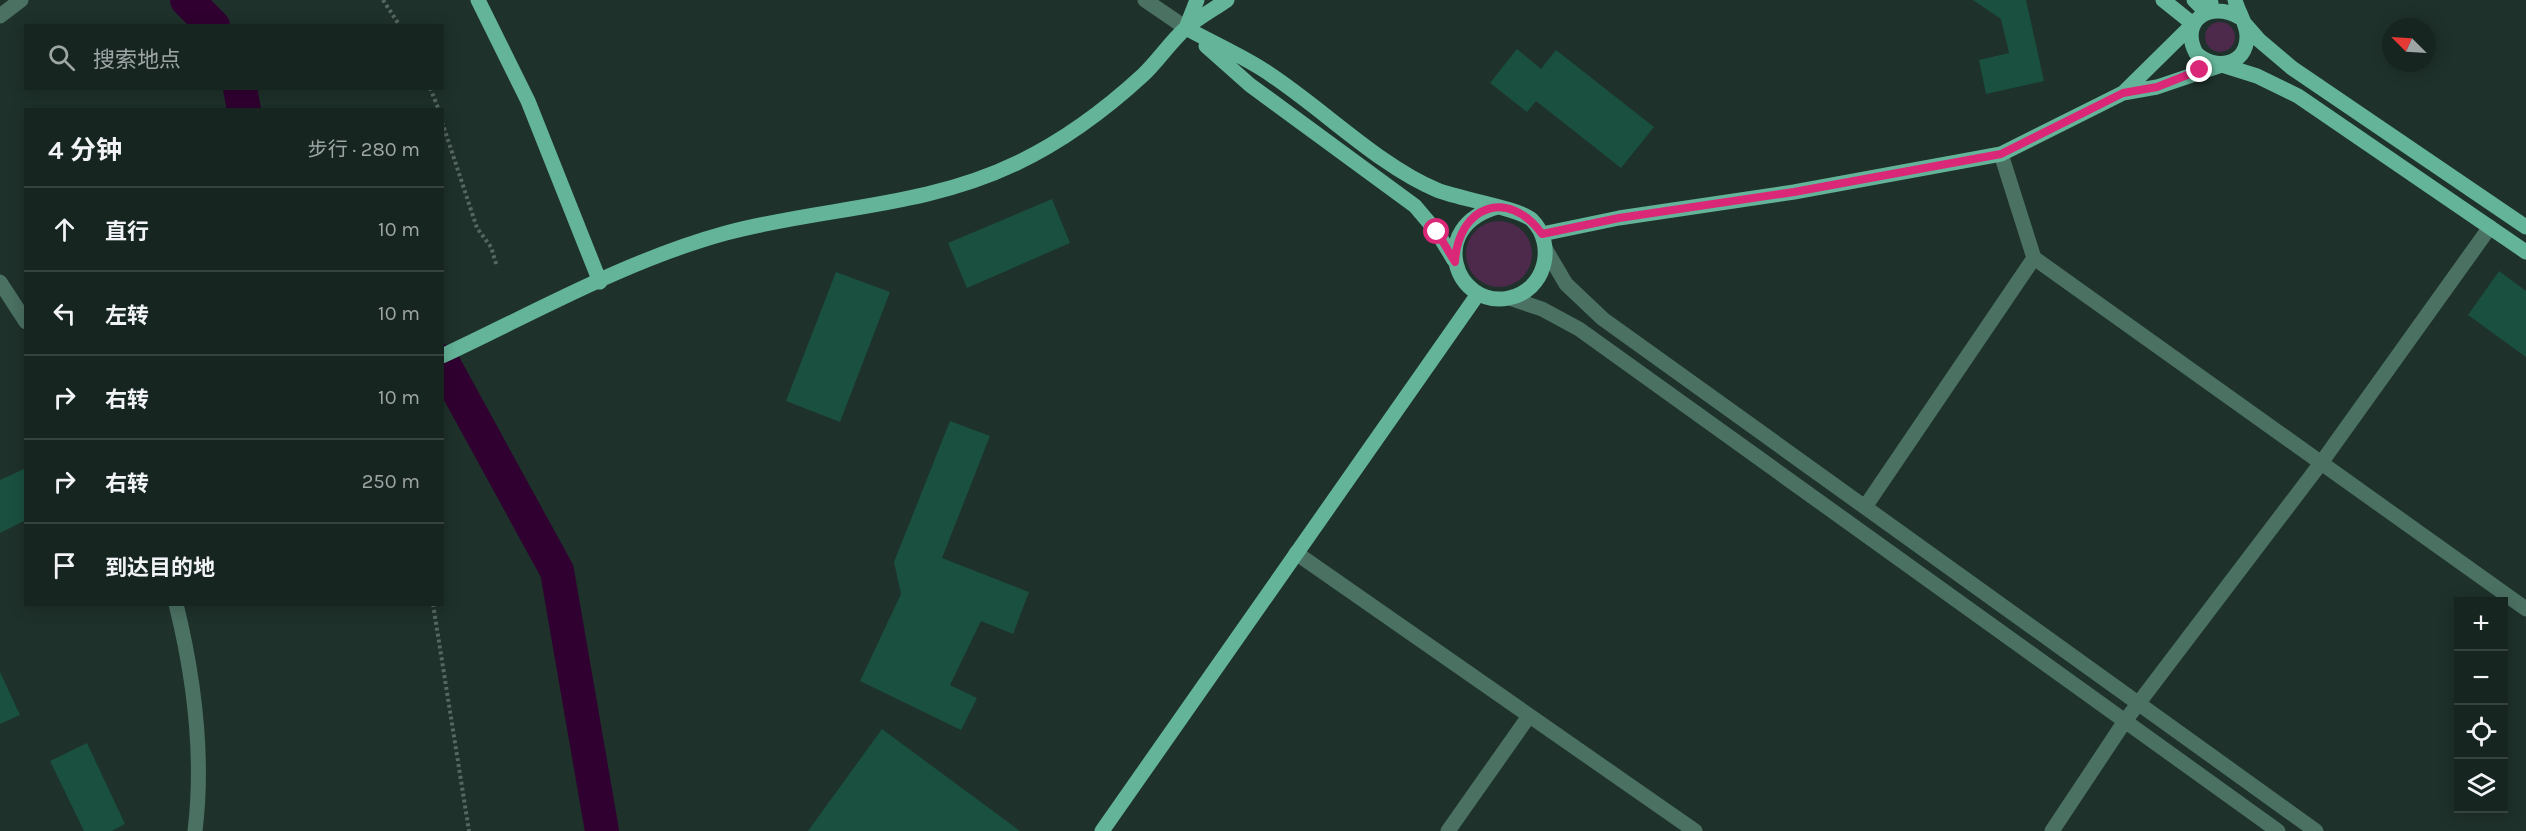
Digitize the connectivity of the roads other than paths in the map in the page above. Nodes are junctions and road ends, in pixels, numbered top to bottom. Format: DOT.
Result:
graph roads {
  1 [pos="478,0"];
  2 [pos="1145,0"];
  3 [pos="1197,0"];
  4 [pos="1227,0"];
  5 [pos="2163,0"];
  6 [pos="2194,0"];
  7 [pos="2235,0"];
  8 [pos="18,2"];
  9 [pos="2209,5"];
  10 [pos="0,16"];
  11 [pos="2242,21"];
  12 [pos="2193,24"];
  13 [pos="1186,28"];
  14 [pos="2222,65"];
  15 [pos="2123,93"];
  16 [pos="2001,154"];
  17 [pos="1498,207"];
  18 [pos="2526,227"];
  19 [pos="2490,228"];
  20 [pos="1542,234"];
  21 [pos="1546,250"];
  22 [pos="2526,252"];
  23 [pos="2034,258"];
  24 [pos="1455,262"];
  25 [pos="0,282"];
  26 [pos="600,282"];
  27 [pos="1478,294"];
  28 [pos="1509,298"];
  29 [pos="24,319"];
  30 [pos="444,355"];
  31 [pos="2321,463"];
  32 [pos="1865,507"];
  33 [pos="1296,553"];
  34 [pos="177,606"];
  35 [pos="2526,609"];
  36 [pos="2139,704"];
  37 [pos="1530,716"];
  38 [pos="2126,722"];
  39 [pos="195,831"];
  40 [pos="1102,831"];
  41 [pos="1449,831"];
  42 [pos="1695,831"];
  43 [pos="2052,831"];
  44 [pos="2278,831"];
  45 [pos="2316,831"];
  1 -- 26 [label="main road"];
  2 -- 13 [label="street"];
  3 -- 13 [label="main road"];
  4 -- 13 [label="main road"];
  5 -- 12 [label="main road"];
  6 -- 9 [label="main road"];
  7 -- 11 [label="main road"];
  8 -- 10 [label="street"];
  9 -- 11 [label="main road"];
  9 -- 12 [label="main road"];
  11 -- 14 [label="main road"];
  11 -- 18 [label="main road"];
  12 -- 14 [label="main road"];
  12 -- 15 [label="main road"];
  13 -- 17 [label="main road"];
  13 -- 24 [label="main road"];
  13 -- 26 [label="main road"];
  14 -- 15 [label="main road"];
  14 -- 19 [label="main road"];
  15 -- 16 [label="main road"];
  16 -- 20 [label="main road"];
  16 -- 23 [label="street"];
  17 -- 20 [label="main road"];
  17 -- 24 [label="main road"];
  19 -- 22 [label="main road"];
  19 -- 31 [label="street"];
  20 -- 21 [label="main road"];
  21 -- 28 [label="main road"];
  21 -- 32 [label="street"];
  23 -- 31 [label="street"];
  23 -- 32 [label="street"];
  24 -- 27 [label="main road"];
  25 -- 29 [label="street"];
  26 -- 30 [label="main road"];
  27 -- 28 [label="main road"];
  27 -- 33 [label="main road"];
  28 -- 38 [label="street"];
  31 -- 35 [label="street"];
  31 -- 36 [label="street"];
  32 -- 36 [label="street"];
  33 -- 37 [label="street"];
  33 -- 40 [label="main road"];
  34 -- 39 [label="street"];
  36 -- 38 [label="street"];
  36 -- 45 [label="street"];
  37 -- 41 [label="street"];
  37 -- 42 [label="street"];
  38 -- 43 [label="street"];
  38 -- 44 [label="street"];
}
